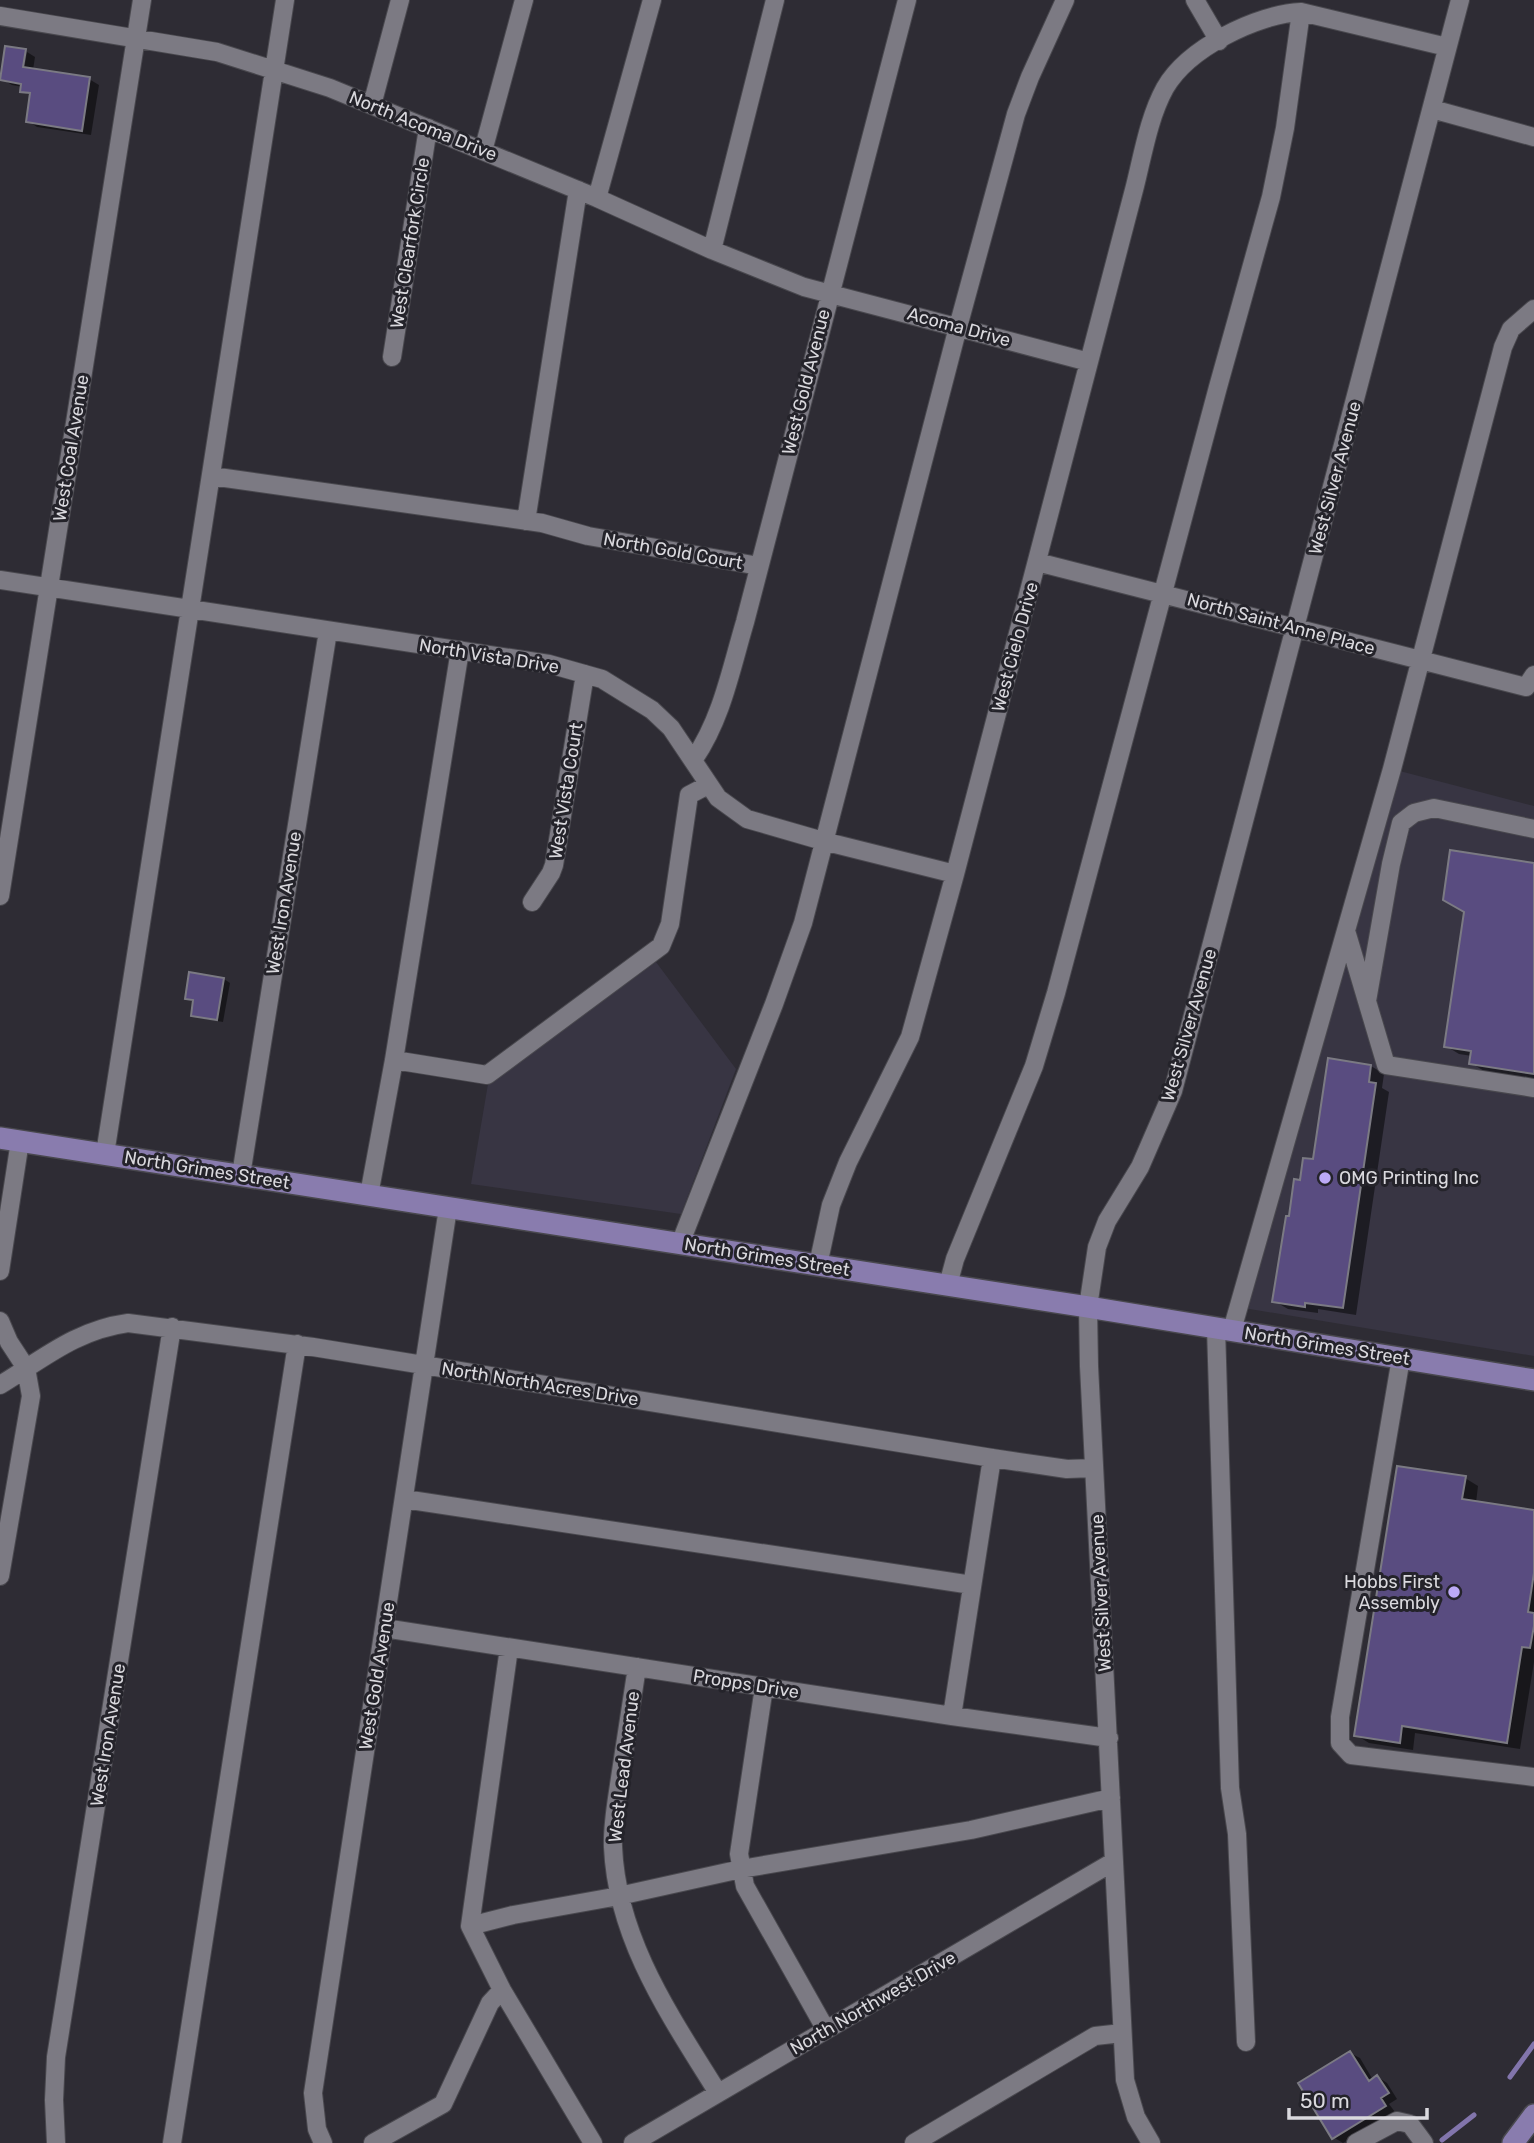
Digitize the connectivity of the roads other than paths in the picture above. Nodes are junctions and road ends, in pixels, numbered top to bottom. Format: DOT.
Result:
graph roads {
  1 [pos="142,0"];
  2 [pos="285,0"];
  3 [pos="400,0"];
  4 [pos="524,0"];
  5 [pos="652,0"];
  6 [pos="775,0"];
  7 [pos="906,0"];
  8 [pos="1065,0"];
  9 [pos="1195,0"];
  10 [pos="1460,0"];
  11 [pos="1301,12"];
  12 [pos="0,16"];
  13 [pos="136,38"];
  14 [pos="1219,41"];
  15 [pos="1447,47"];
  16 [pos="274,70"];
  17 [pos="372,105"];
  18 [pos="1432,109"];
  19 [pos="428,128"];
  20 [pos="1534,137"];
  21 [pos="483,151"];
  22 [pos="578,190"];
  23 [pos="597,198"];
  24 [pos="712,250"];
  25 [pos="829,292"];
  26 [pos="1534,309"];
  27 [pos="958,327"];
  28 [pos="392,357"];
  29 [pos="1089,362"];
  30 [pos="211,476"];
  31 [pos="526,521"];
  32 [pos="1037,562"];
  33 [pos="759,566"];
  34 [pos="0,580"];
  35 [pos="50,588"];
  36 [pos="1164,594"];
  37 [pos="188,609"];
  38 [pos="1295,629"];
  39 [pos="328,631"];
  40 [pos="460,650"];
  41 [pos="1420,660"];
  42 [pos="585,674"];
  43 [pos="1530,681"];
  44 [pos="694,759"];
  45 [pos="708,785"];
  46 [pos="1534,829"];
  47 [pos="823,841"];
  48 [pos="955,874"];
  49 [pos="0,896"];
  50 [pos="532,902"];
  51 [pos="1346,933"];
  52 [pos="1367,1001"];
  53 [pos="394,1060"];
  54 [pos="1534,1088"];
  55 [pos="10,1140"];
  56 [pos="105,1154"];
  57 [pos="240,1175"];
  58 [pos="369,1195"];
  59 [pos="448,1208"];
  60 [pos="680,1244"];
  61 [pos="818,1265"];
  62 [pos="0,1271"];
  63 [pos="948,1285"];
  64 [pos="1088,1307"];
  65 [pos="0,1321"];
  66 [pos="172,1327"];
  67 [pos="1224,1329"];
  68 [pos="298,1344"];
  69 [pos="1401,1358"];
  70 [pos="424,1364"];
  71 [pos="26,1368"];
  72 [pos="1534,1380"];
  73 [pos="0,1385"];
  74 [pos="992,1458"];
  75 [pos="1094,1468"];
  76 [pos="404,1499"];
  77 [pos="0,1576"];
  78 [pos="972,1585"];
  79 [pos="384,1628"];
  80 [pos="509,1648"];
  81 [pos="637,1667"];
  82 [pos="764,1687"];
  83 [pos="952,1716"];
  84 [pos="1109,1738"];
  85 [pos="1534,1777"];
  86 [pos="1111,1798"];
  87 [pos="1113,1862"];
  88 [pos="741,1869"];
  89 [pos="619,1896"];
  90 [pos="470,1926"];
  91 [pos="502,1990"];
  92 [pos="826,2030"];
  93 [pos="1122,2033"];
  94 [pos="1247,2042"];
  95 [pos="718,2093"];
  96 [pos="1534,2115"];
  97 [pos="1534,2130"];
  98 [pos="56,2143"];
  99 [pos="172,2143"];
  100 [pos="323,2143"];
  101 [pos="373,2143"];
  102 [pos="593,2143"];
  103 [pos="632,2143"];
  104 [pos="914,2143"];
  105 [pos="1151,2143"];
  106 [pos="1356,2143"];
  107 [pos="1424,2143"];
  108 [pos="1513,2143"];
  1 -- 13 [label="street, West Coal Avenue"];
  2 -- 16 [label="street"];
  3 -- 17 [label="street"];
  4 -- 21 [label="street"];
  5 -- 23 [label="street"];
  6 -- 24 [label="street"];
  7 -- 25 [label="street, West Gold Avenue"];
  8 -- 27 [label="street"];
  9 -- 14 [label="street"];
  10 -- 15 [label="street, West Silver Avenue"];
  11 -- 14 [label="street, West Cielo Drive"];
  11 -- 15 [label="street"];
  11 -- 36 [label="street"];
  12 -- 13 [label="street, North Acoma Drive"];
  13 -- 16 [label="street, North Acoma Drive"];
  13 -- 35 [label="street, West Coal Avenue"];
  14 -- 29 [label="street, West Cielo Drive"];
  15 -- 18 [label="street, West Silver Avenue"];
  16 -- 17 [label="street, North Acoma Drive"];
  16 -- 30 [label="street"];
  17 -- 19 [label="street, North Acoma Drive"];
  18 -- 20 [label="street"];
  18 -- 38 [label="street, West Silver Avenue"];
  19 -- 21 [label="street, North Acoma Drive"];
  19 -- 28 [label="street, West Clearfork Circle"];
  21 -- 22 [label="street, North Acoma Drive"];
  22 -- 23 [label="street, North Acoma Drive"];
  22 -- 31 [label="street"];
  23 -- 24 [label="street, North Acoma Drive"];
  24 -- 25 [label="street, North Acoma Drive"];
  25 -- 27 [label="street, Acoma Drive"];
  25 -- 33 [label="street, West Gold Avenue"];
  26 -- 41 [label="street"];
  27 -- 29 [label="street, Acoma Drive"];
  27 -- 47 [label="street"];
  29 -- 32 [label="street, West Cielo Drive"];
  30 -- 31 [label="street, North Gold Court"];
  30 -- 37 [label="street"];
  31 -- 33 [label="street, North Gold Court"];
  32 -- 36 [label="street, North Saint Anne Place"];
  32 -- 48 [label="street, West Cielo Drive"];
  33 -- 44 [label="street, West Gold Avenue"];
  34 -- 35 [label="street, North Vista Drive"];
  35 -- 37 [label="street, North Vista Drive"];
  35 -- 49 [label="street, West Coal Avenue"];
  36 -- 38 [label="street, North Saint Anne Place"];
  36 -- 63 [label="street"];
  37 -- 39 [label="street, North Vista Drive"];
  37 -- 56 [label="street"];
  38 -- 41 [label="street, North Saint Anne Place"];
  38 -- 64 [label="street, West Silver Avenue"];
  39 -- 40 [label="street, North Vista Drive"];
  39 -- 57 [label="street, West Iron Avenue"];
  40 -- 42 [label="street, North Vista Drive"];
  40 -- 53 [label="street"];
  41 -- 43 [label="street, North Saint Anne Place"];
  41 -- 51 [label="street"];
  42 -- 44 [label="street, North Vista Drive"];
  42 -- 50 [label="street, West Vista Court"];
  44 -- 45 [label="street, North Vista Drive"];
  45 -- 47 [label="street, North Vista Drive"];
  45 -- 53 [label="street"];
  46 -- 52 [label="street"];
  47 -- 48 [label="street, North Vista Drive"];
  47 -- 60 [label="street"];
  48 -- 61 [label="street, West Cielo Drive"];
  51 -- 52 [label="street"];
  51 -- 67 [label="street"];
  52 -- 54 [label="street"];
  53 -- 58 [label="street"];
  55 -- 56 [label="main road, North Grimes Street"];
  55 -- 62 [label="street"];
  56 -- 57 [label="main road, North Grimes Street"];
  57 -- 58 [label="main road, North Grimes Street"];
  58 -- 59 [label="main road, North Grimes Street"];
  59 -- 60 [label="main road, North Grimes Street"];
  59 -- 70 [label="street, West Gold Avenue"];
  60 -- 61 [label="main road, North Grimes Street"];
  61 -- 63 [label="main road, North Grimes Street"];
  63 -- 64 [label="main road, North Grimes Street"];
  64 -- 67 [label="main road, North Grimes Street"];
  64 -- 75 [label="street, West Silver Avenue"];
  65 -- 71 [label="street"];
  66 -- 68 [label="street, North North Acres Drive"];
  66 -- 71 [label="street, North North Acres Drive"];
  66 -- 98 [label="street, West Iron Avenue"];
  67 -- 69 [label="main road, North Grimes Street"];
  67 -- 94 [label="street"];
  68 -- 70 [label="street, North North Acres Drive"];
  68 -- 99 [label="street"];
  69 -- 72 [label="main road, North Grimes Street"];
  69 -- 85 [label="street"];
  70 -- 74 [label="street, North North Acres Drive"];
  70 -- 76 [label="street, West Gold Avenue"];
  71 -- 73 [label="street, North North Acres Drive"];
  71 -- 77 [label="street"];
  74 -- 75 [label="street, North North Acres Drive"];
  74 -- 78 [label="street"];
  75 -- 84 [label="street, West Silver Avenue"];
  76 -- 78 [label="street"];
  76 -- 79 [label="street, West Gold Avenue"];
  78 -- 83 [label="street"];
  79 -- 80 [label="street, Propps Drive"];
  79 -- 100 [label="street, West Gold Avenue"];
  80 -- 81 [label="street, Propps Drive"];
  80 -- 90 [label="street"];
  81 -- 82 [label="street, Propps Drive"];
  81 -- 89 [label="street, West Lead Avenue"];
  82 -- 83 [label="street, Propps Drive"];
  82 -- 88 [label="street"];
  83 -- 84 [label="street, Propps Drive"];
  84 -- 86 [label="street, West Silver Avenue"];
  86 -- 87 [label="street, West Silver Avenue"];
  86 -- 88 [label="street"];
  87 -- 92 [label="street, North Northwest Drive"];
  87 -- 93 [label="street, West Silver Avenue"];
  88 -- 89 [label="street"];
  88 -- 92 [label="street"];
  89 -- 90 [label="street"];
  89 -- 95 [label="street, West Lead Avenue"];
  90 -- 91 [label="street"];
  91 -- 101 [label="street"];
  91 -- 102 [label="street"];
  92 -- 95 [label="street, North Northwest Drive"];
  93 -- 104 [label="street"];
  93 -- 105 [label="street, West Silver Avenue"];
  95 -- 103 [label="street, North Northwest Drive"];
  96 -- 108 [label="main road"];
  97 -- 108 [label="main road"];
  106 -- 107 [label="street"];
}
